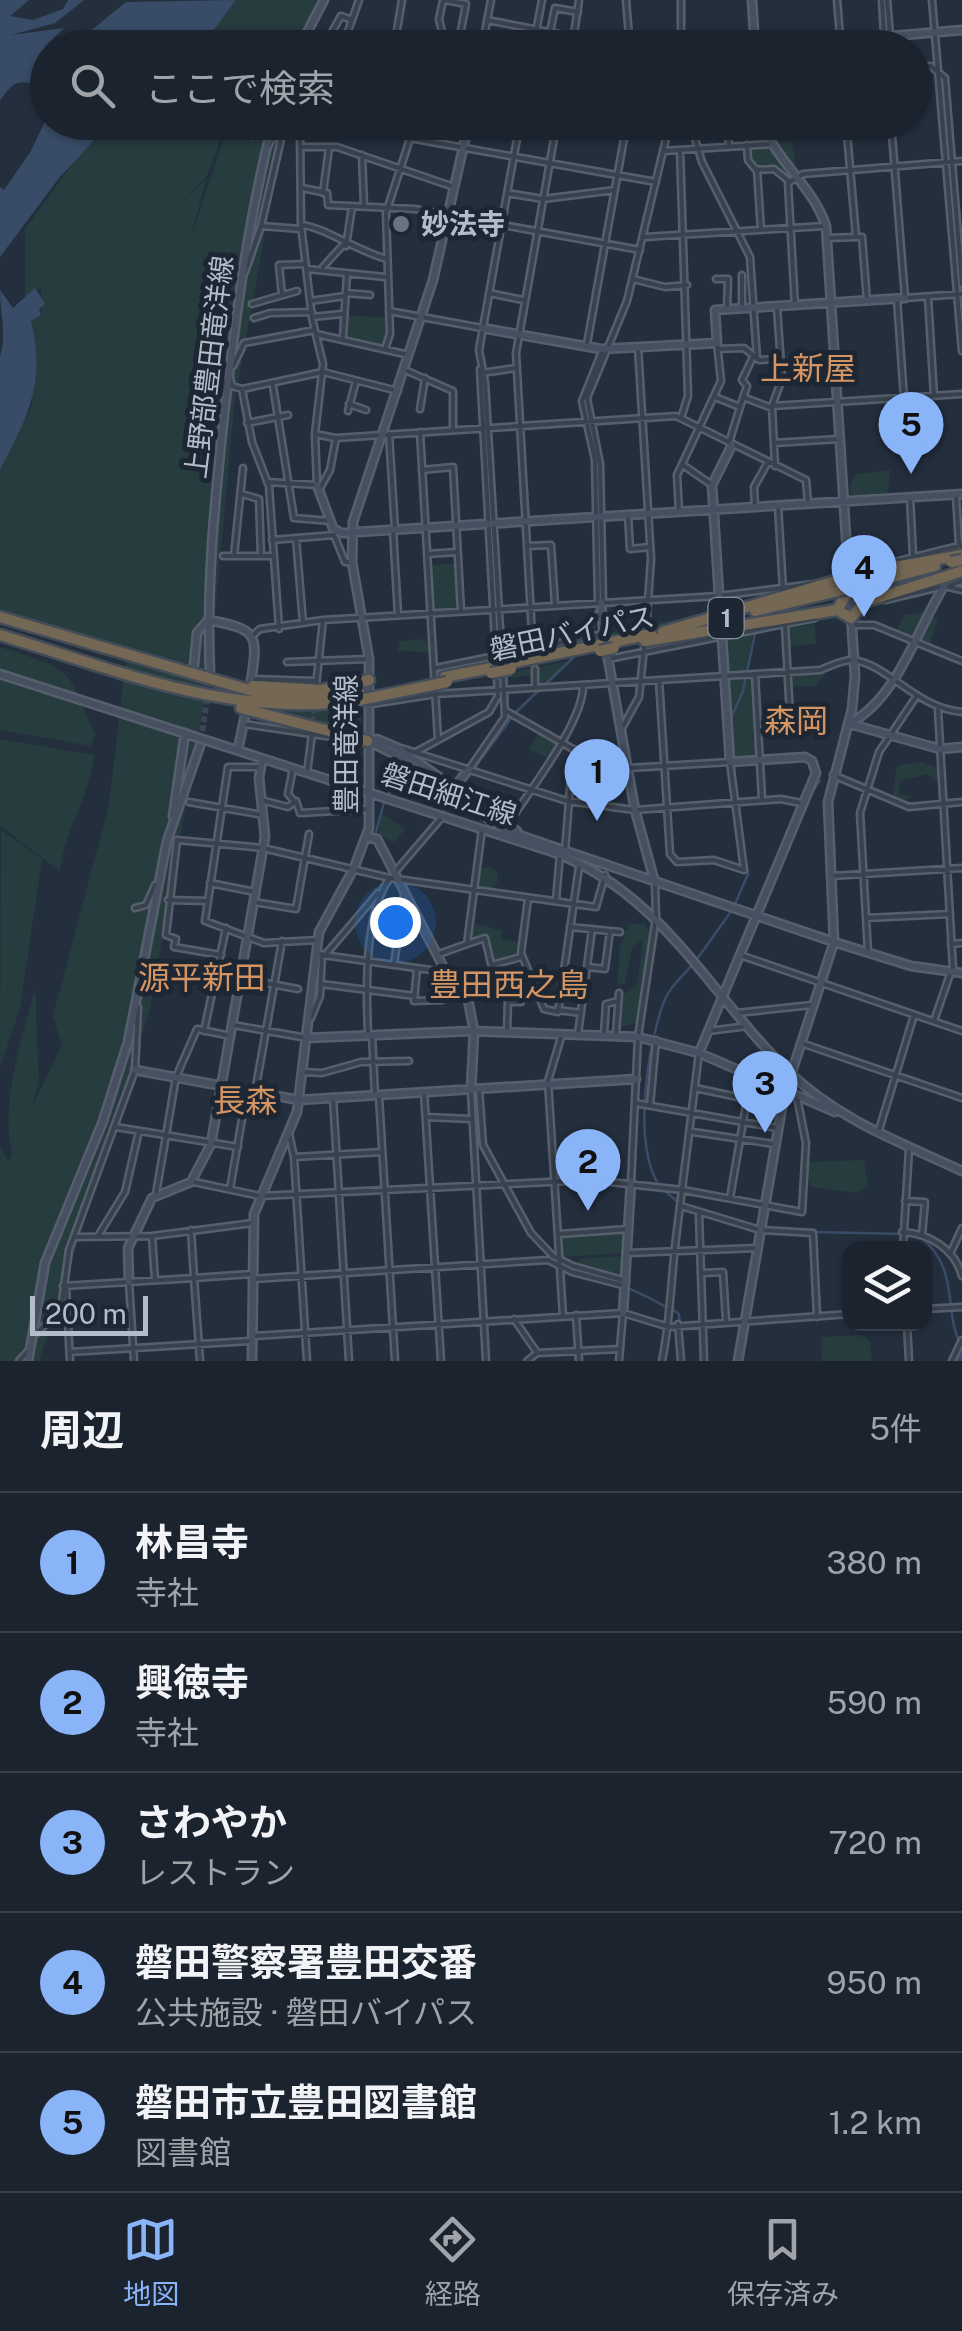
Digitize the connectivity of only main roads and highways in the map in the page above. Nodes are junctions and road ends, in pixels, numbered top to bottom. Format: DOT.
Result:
graph roads {
  1 [pos="954,565"];
  2 [pos="864,572"];
  3 [pos="846,590"];
  4 [pos="834,611"];
  5 [pos="0,617"];
  6 [pos="663,632"];
  7 [pos="0,635"];
  8 [pos="645,642"];
  9 [pos="606,646"];
  10 [pos="193,676"];
  11 [pos="368,680"];
  12 [pos="187,692"];
  13 [pos="362,699"];
  14 [pos="367,741"];
  1 -- 2 [label="highway"];
  1 -- 3 [label="highway, 磐田バイパス / 1"];
  1 -- 3 [label="highway"];
  2 -- 3 [label="highway"];
  2 -- 3 [label="highway"];
  3 -- 4 [label="highway"];
  3 -- 4 [label="highway"];
  3 -- 6 [label="highway, 磐田バイパス / 1"];
  3 -- 6 [label="highway"];
  3 -- 8 [label="highway, 磐田バイパス / 1"];
  4 -- 8 [label="highway"];
  5 -- 10 [label="highway, 1"];
  6 -- 9 [label="highway, 磐田バイパス / 1"];
  7 -- 12 [label="highway, 1"];
  8 -- 9 [label="highway, 磐田バイパス / 1"];
  9 -- 13 [label="highway, 磐田バイパス / 1, bridge"];
  10 -- 11 [label="highway, 1"];
  10 -- 13 [label="highway, 磐田バイパス / 1"];
  12 -- 13 [label="highway, 磐田バイパス / 1"];
  12 -- 14 [label="highway, 1"];
}
